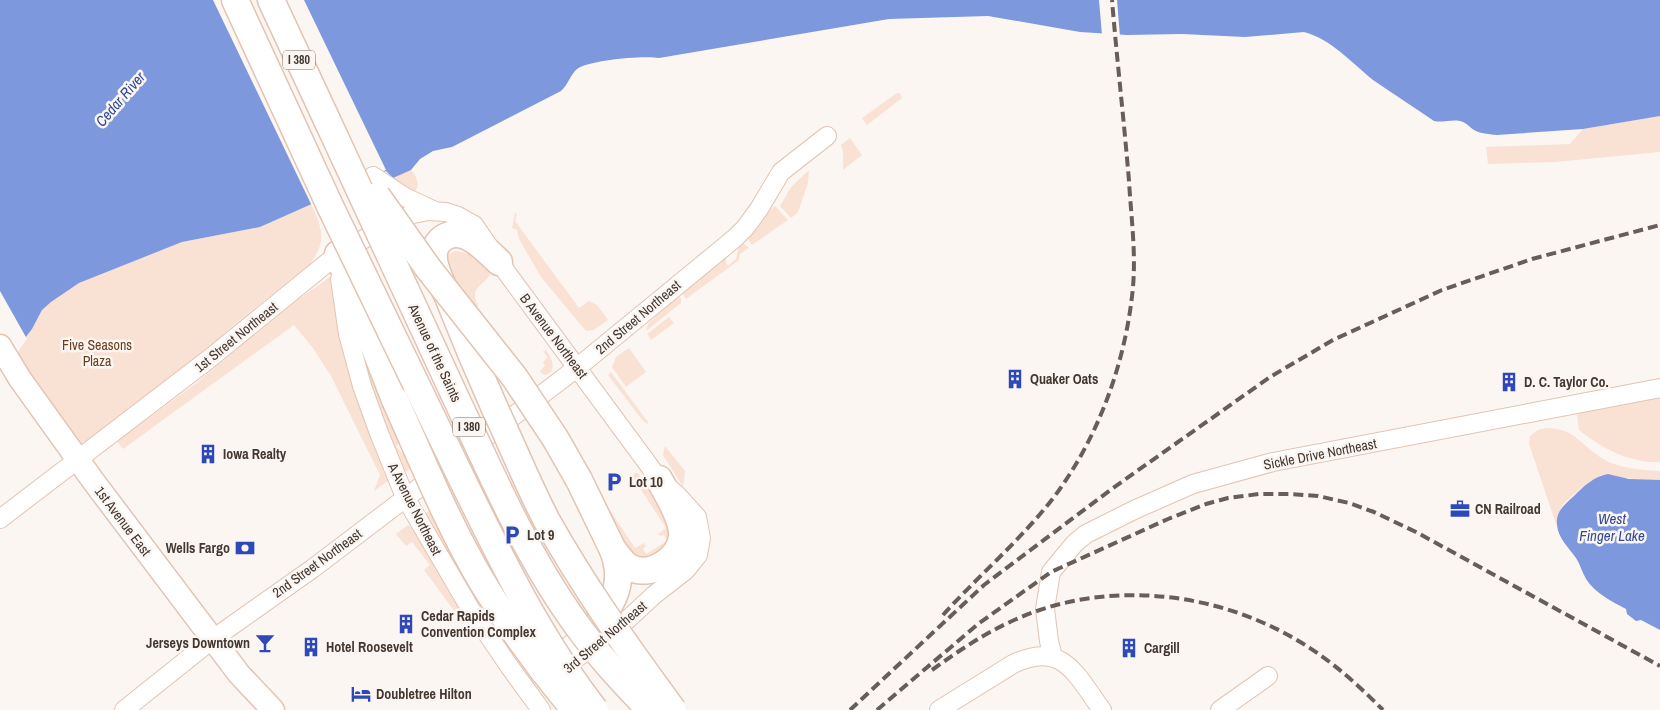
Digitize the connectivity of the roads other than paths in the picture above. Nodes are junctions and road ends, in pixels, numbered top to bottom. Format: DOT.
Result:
graph roads {
  1 [pos="235,0"];
  2 [pos="271,0"];
  3 [pos="327,120"];
  4 [pos="827,136"];
  5 [pos="373,176"];
  6 [pos="435,211"];
  7 [pos="398,220"];
  8 [pos="338,254"];
  9 [pos="499,262"];
  10 [pos="468,346"];
  11 [pos="5,356"];
  12 [pos="578,367"];
  13 [pos="1660,388"];
  14 [pos="77,459"];
  15 [pos="660,479"];
  16 [pos="405,497"];
  17 [pos="0,519"];
  18 [pos="614,550"];
  19 [pos="654,595"];
  20 [pos="598,624"];
  21 [pos="213,639"];
  22 [pos="1053,657"];
  23 [pos="514,673"];
  24 [pos="239,674"];
  25 [pos="1268,676"];
  26 [pos="124,710"];
  27 [pos="258,710"];
  28 [pos="273,710"];
  29 [pos="541,710"];
  30 [pos="559,710"];
  31 [pos="575,710"];
  32 [pos="595,710"];
  33 [pos="650,710"];
  34 [pos="673,710"];
  35 [pos="939,710"];
  36 [pos="1102,710"];
  37 [pos="1220,710"];
  1 -- 32 [label="highway, I 380, bridge"];
  2 -- 3 [label="highway, Avenue of the Saints / I 380"];
  3 -- 18 [label="highway, bridge"];
  3 -- 33 [label="highway, Avenue of the Saints / I 380, bridge"];
  4 -- 12 [label="street, 2nd Street Northeast"];
  5 -- 6 [label="street, B Avenue Northeast"];
  6 -- 7 [label="street, B Avenue Northeast"];
  6 -- 9 [label="street, B Avenue Northeast"];
  7 -- 8 [label="street, 1st Street Northeast"];
  7 -- 10 [label="highway"];
  8 -- 14 [label="street, 1st Street Northeast"];
  8 -- 16 [label="street, A Avenue Northeast"];
  8 -- 31 [label="highway, bridge"];
  9 -- 10 [label="highway"];
  9 -- 12 [label="street, B Avenue Northeast"];
  10 -- 34 [label="highway, bridge"];
  11 -- 14 [label="main road, 1st Avenue East"];
  12 -- 15 [label="street, B Avenue Northeast"];
  12 -- 16 [label="street, 2nd Street Northeast"];
  13 -- 22 [label="street, Sickle Drive Northeast"];
  14 -- 17 [label="street, 1st Street Northeast"];
  14 -- 21 [label="main road, 1st Avenue East"];
  15 -- 18 [label="highway"];
  15 -- 19 [label="street, 3rd Street Northeast"];
  16 -- 21 [label="street, 2nd Street Northeast"];
  16 -- 23 [label="street, A Avenue Northeast"];
  18 -- 20 [label="highway"];
  19 -- 20 [label="street, 3rd Street Northeast"];
  19 -- 30 [label="street, 3rd Street Northeast"];
  20 -- 23 [label="street, 3rd Street Northeast"];
  21 -- 24 [label="main road, 1st Avenue East"];
  21 -- 26 [label="street, 2nd Street Northeast"];
  22 -- 35 [label="street"];
  22 -- 36 [label="street"];
  23 -- 29 [label="street, A Avenue Northeast"];
  24 -- 27 [label="main road, 1st Avenue East"];
  24 -- 28 [label="main road, 1st Avenue East"];
  25 -- 37 [label="street"];
}
